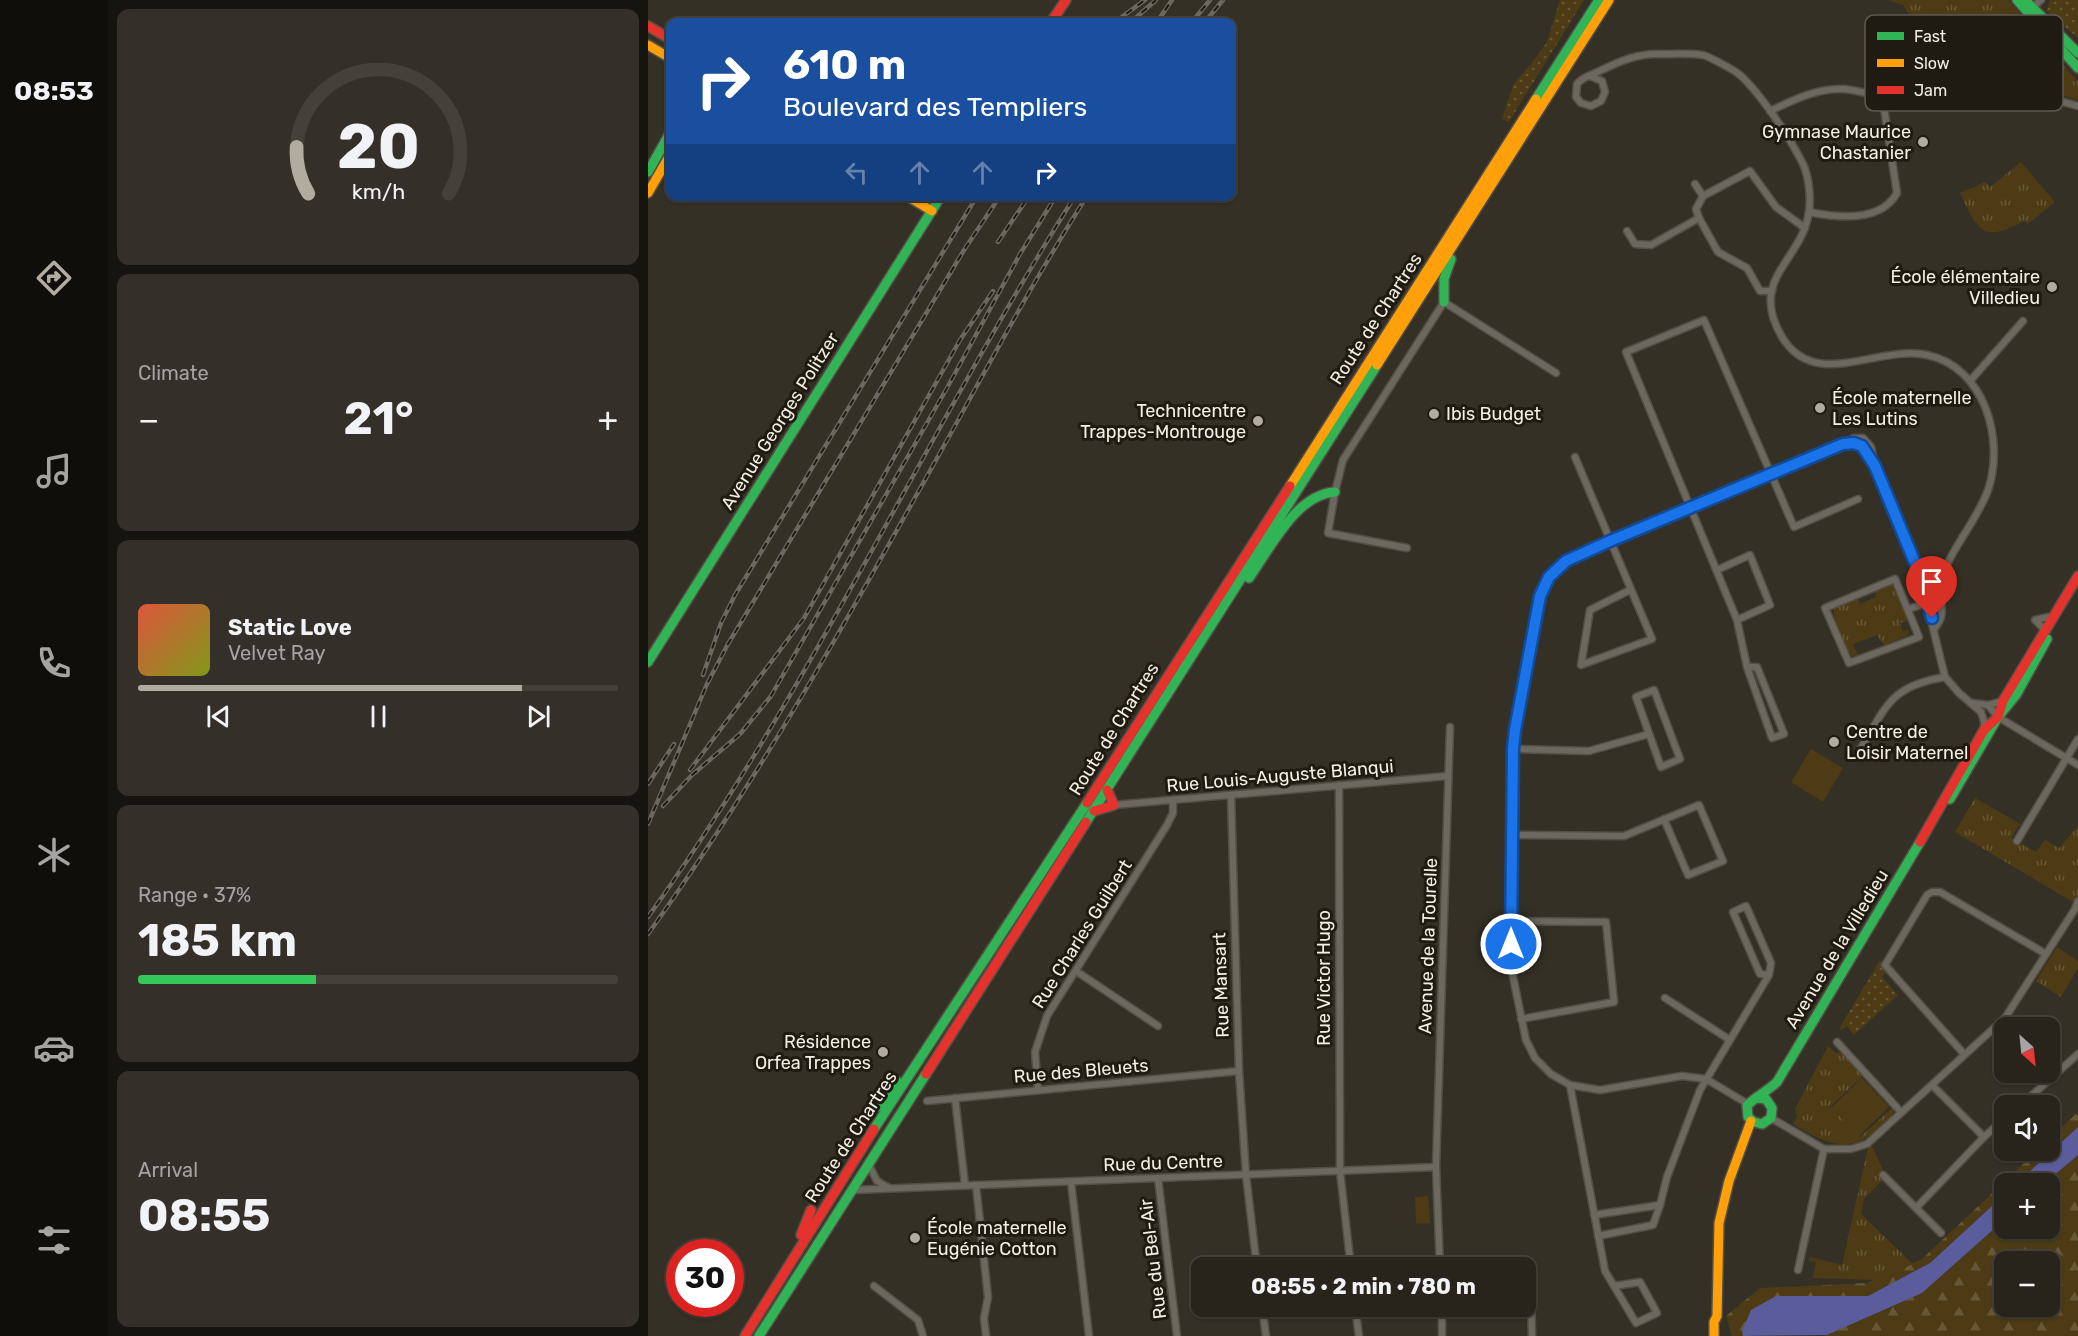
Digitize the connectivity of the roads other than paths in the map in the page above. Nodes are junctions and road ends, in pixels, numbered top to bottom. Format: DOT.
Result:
graph roads {
  1 [pos="1599,0"];
  2 [pos="1609,0"];
  3 [pos="2017,0"];
  4 [pos="2041,0"];
  5 [pos="1064,3"];
  6 [pos="2029,4"];
  7 [pos="2030,15"];
  8 [pos="2040,15"];
  9 [pos="1054,18"];
  10 [pos="648,26"];
  11 [pos="666,37"];
  12 [pos="2063,38"];
  13 [pos="648,45"];
  14 [pos="2063,53"];
  15 [pos="2078,53"];
  16 [pos="666,56"];
  17 [pos="2078,70"];
  18 [pos="1590,76"];
  19 [pos="1865,92"];
  20 [pos="2063,102"];
  21 [pos="2078,106"];
  22 [pos="1770,111"];
  23 [pos="1884,111"];
  24 [pos="666,140"];
  25 [pos="666,162"];
  26 [pos="648,172"];
  27 [pos="1494,184"];
  28 [pos="1695,184"];
  29 [pos="648,193"];
  30 [pos="1703,196"];
  31 [pos="915,201"];
  32 [pos="937,201"];
  33 [pos="932,211"];
  34 [pos="1809,212"];
  35 [pos="1699,218"];
  36 [pos="1805,228"];
  37 [pos="1627,231"];
  38 [pos="1772,291"];
  39 [pos="1444,302"];
  40 [pos="2023,321"];
  41 [pos="1556,374"];
  42 [pos="1970,381"];
  43 [pos="1575,457"];
  44 [pos="1771,475"];
  45 [pos="1335,492"];
  46 [pos="1858,499"];
  47 [pos="1691,507"];
  48 [pos="1610,541"];
  49 [pos="1407,548"];
  50 [pos="1717,570"];
  51 [pos="2078,576"];
  52 [pos="1630,590"];
  53 [pos="1940,594"];
  54 [pos="1230,596"];
  55 [pos="2066,596"];
  56 [pos="1928,603"];
  57 [pos="1908,609"];
  58 [pos="2053,615"];
  59 [pos="1932,618"];
  60 [pos="1737,620"];
  61 [pos="1935,628"];
  62 [pos="2045,630"];
  63 [pos="648,662"];
  64 [pos="1747,667"];
  65 [pos="1945,677"];
  66 [pos="2003,701"];
  67 [pos="1972,703"];
  68 [pos="1988,705"];
  69 [pos="1981,712"];
  70 [pos="1998,717"];
  71 [pos="1450,727"];
  72 [pos="1984,730"];
  73 [pos="1649,734"];
  74 [pos="2078,739"];
  75 [pos="1860,748"];
  76 [pos="1513,749"];
  77 [pos="2067,757"];
  78 [pos="2078,765"];
  79 [pos="1448,776"];
  80 [pos="1339,785"];
  81 [pos="1107,790"];
  82 [pos="1231,795"];
  83 [pos="1173,800"];
  84 [pos="1114,805"];
  85 [pos="1094,811"];
  86 [pos="1664,819"];
  87 [pos="1925,833"];
  88 [pos="1512,835"];
  89 [pos="2017,842"];
  90 [pos="2078,901"];
  91 [pos="2077,910"];
  92 [pos="1511,921"];
  93 [pos="2046,954"];
  94 [pos="1076,971"];
  95 [pos="1769,975"];
  96 [pos="1665,998"];
  97 [pos="2006,1017"];
  98 [pos="1521,1019"];
  99 [pos="1158,1026"];
  100 [pos="1994,1028"];
  101 [pos="1730,1040"];
  102 [pos="1837,1042"];
  103 [pos="1964,1054"];
  104 [pos="2078,1054"];
  105 [pos="916,1066"];
  106 [pos="2060,1070"];
  107 [pos="1239,1071"];
  108 [pos="1706,1079"];
  109 [pos="1777,1082"];
  110 [pos="2045,1083"];
  111 [pos="1570,1085"];
  112 [pos="1932,1085"];
  113 [pos="1038,1090"];
  114 [pos="2032,1095"];
  115 [pos="955,1098"];
  116 [pos="1758,1098"];
  117 [pos="927,1101"];
  118 [pos="1748,1104"];
  119 [pos="1771,1105"];
  120 [pos="878,1107"];
  121 [pos="1901,1112"];
  122 [pos="1771,1118"];
  123 [pos="1754,1123"];
  124 [pos="1994,1128"];
  125 [pos="1984,1137"];
  126 [pos="1824,1149"];
  127 [pos="868,1164"];
  128 [pos="1436,1167"];
  129 [pos="1340,1171"];
  130 [pos="1246,1175"];
  131 [pos="1883,1175"];
  132 [pos="1158,1178"];
  133 [pos="1071,1182"];
  134 [pos="965,1185"];
  135 [pos="976,1185"];
  136 [pos="892,1189"];
  137 [pos="852,1190"];
  138 [pos="1660,1205"];
  139 [pos="1916,1208"];
  140 [pos="811,1210"];
  141 [pos="1594,1215"];
  142 [pos="1941,1233"];
  143 [pos="1598,1236"];
  144 [pos="1256,1257"];
  145 [pos="1350,1257"];
  146 [pos="1440,1257"];
  147 [pos="789,1266"];
  148 [pos="1798,1270"];
  149 [pos="874,1286"];
  150 [pos="1614,1286"];
  151 [pos="1717,1316"];
  152 [pos="1263,1317"];
  153 [pos="1356,1317"];
  154 [pos="1442,1317"];
  155 [pos="1532,1317"];
  156 [pos="762,1335"];
  157 [pos="745,1336"];
  158 [pos="923,1336"];
  159 [pos="986,1336"];
  160 [pos="1089,1336"];
  161 [pos="1177,1336"];
  162 [pos="1266,1336"];
  163 [pos="1359,1336"];
  164 [pos="1443,1336"];
  165 [pos="1532,1336"];
  166 [pos="1714,1336"];
  167 [pos="1721,1336"];
  1 -- 105 [label="main road, Route de Chartres"];
  2 -- 27 [label="main road, Route de Chartres"];
  3 -- 7 [label="main road"];
  4 -- 6 [label="street"];
  5 -- 9 [label="main road"];
  6 -- 8 [label="main road"];
  10 -- 11 [label="main road"];
  12 -- 15 [label="main road"];
  13 -- 16 [label="main road"];
  14 -- 17 [label="main road"];
  18 -- 18 [label="street"];
  18 -- 22 [label="street"];
  19 -- 22 [label="street"];
  20 -- 21 [label="street"];
  22 -- 34 [label="street"];
  23 -- 34 [label="street"];
  24 -- 26 [label="main road"];
  25 -- 29 [label="main road"];
  27 -- 39 [label="main road"];
  27 -- 54 [label="main road, Route de Chartres"];
  28 -- 30 [label="street"];
  30 -- 35 [label="street"];
  30 -- 36 [label="street"];
  31 -- 33 [label="main road"];
  32 -- 33 [label="main road, Avenue Georges Politzer"];
  33 -- 63 [label="main road, Avenue Georges Politzer"];
  34 -- 36 [label="street"];
  35 -- 37 [label="street"];
  35 -- 38 [label="street"];
  36 -- 38 [label="street"];
  38 -- 42 [label="street"];
  39 -- 41 [label="street"];
  39 -- 45 [label="street"];
  40 -- 42 [label="street"];
  42 -- 53 [label="street"];
  43 -- 48 [label="street"];
  44 -- 46 [label="street"];
  44 -- 47 [label="street"];
  44 -- 47 [label="street"];
  44 -- 56 [label="street"];
  45 -- 49 [label="street"];
  45 -- 54 [label="main road"];
  47 -- 48 [label="street"];
  47 -- 50 [label="street"];
  48 -- 52 [label="street"];
  48 -- 76 [label="street"];
  50 -- 60 [label="street"];
  50 -- 60 [label="street"];
  51 -- 55 [label="main road, Avenue de la Villedieu"];
  52 -- 52 [label="street"];
  53 -- 59 [label="street"];
  53 -- 61 [label="street"];
  54 -- 81 [label="main road, Route de Chartres"];
  55 -- 58 [label="main road, Avenue de la Villedieu"];
  55 -- 70 [label="main road, Avenue de la Villedieu"];
  56 -- 57 [label="street"];
  56 -- 59 [label="street"];
  57 -- 57 [label="street"];
  58 -- 62 [label="main road, Avenue de la Villedieu"];
  58 -- 62 [label="street"];
  59 -- 61 [label="street"];
  60 -- 64 [label="street"];
  61 -- 65 [label="street"];
  62 -- 66 [label="main road, Avenue de la Villedieu"];
  64 -- 64 [label="street"];
  65 -- 67 [label="street"];
  65 -- 75 [label="street"];
  66 -- 68 [label="street"];
  66 -- 70 [label="main road, Avenue de la Villedieu"];
  67 -- 68 [label="street"];
  67 -- 69 [label="street"];
  68 -- 70 [label="street"];
  69 -- 70 [label="street"];
  69 -- 72 [label="street"];
  70 -- 72 [label="main road, Avenue de la Villedieu"];
  70 -- 77 [label="street"];
  70 -- 87 [label="main road, Avenue de la Villedieu"];
  71 -- 79 [label="street, Avenue de la Tourelle"];
  72 -- 87 [label="main road, Avenue de la Villedieu"];
  73 -- 73 [label="street"];
  73 -- 76 [label="street"];
  74 -- 77 [label="street"];
  76 -- 88 [label="street"];
  77 -- 78 [label="street"];
  77 -- 89 [label="street"];
  79 -- 80 [label="street, Rue Louis-Auguste Blanqui"];
  79 -- 128 [label="street, Avenue de la Tourelle"];
  80 -- 82 [label="street, Rue Louis-Auguste Blanqui"];
  80 -- 129 [label="street, Rue Victor Hugo"];
  81 -- 84 [label="main road"];
  81 -- 85 [label="main road, Route de Chartres"];
  82 -- 83 [label="street, Rue Louis-Auguste Blanqui"];
  82 -- 107 [label="street, Rue Mansart"];
  83 -- 84 [label="street, Rue Louis-Auguste Blanqui"];
  83 -- 94 [label="street, Rue Charles Guilbert"];
  84 -- 85 [label="main road"];
  85 -- 127 [label="main road, Route de Chartres"];
  86 -- 86 [label="street"];
  86 -- 88 [label="street"];
  87 -- 109 [label="main road, Avenue de la Villedieu"];
  88 -- 92 [label="street"];
  90 -- 91 [label="street"];
  91 -- 93 [label="street"];
  92 -- 98 [label="street"];
  92 -- 98 [label="street"];
  93 -- 97 [label="street"];
  93 -- 103 [label="street"];
  94 -- 99 [label="street"];
  94 -- 113 [label="street, Rue Charles Guilbert"];
  95 -- 95 [label="street"];
  95 -- 101 [label="street"];
  96 -- 101 [label="street"];
  98 -- 111 [label="street"];
  100 -- 103 [label="street"];
  101 -- 108 [label="street"];
  102 -- 121 [label="street"];
  103 -- 112 [label="street"];
  104 -- 106 [label="street"];
  105 -- 120 [label="main road"];
  105 -- 147 [label="main road, Route de Chartres"];
  107 -- 113 [label="street, Rue des Bleuets"];
  107 -- 130 [label="street, Rue Mansart"];
  108 -- 111 [label="street"];
  108 -- 118 [label="street"];
  108 -- 138 [label="street"];
  109 -- 116 [label="main road, Avenue de la Villedieu"];
  109 -- 119 [label="main road, Avenue de la Villedieu"];
  110 -- 114 [label="street"];
  111 -- 141 [label="street"];
  112 -- 121 [label="street"];
  112 -- 125 [label="street"];
  113 -- 115 [label="street, Rue des Bleuets"];
  115 -- 117 [label="street, Rue des Bleuets"];
  115 -- 134 [label="street"];
  116 -- 118 [label="main road"];
  116 -- 119 [label="main road"];
  118 -- 123 [label="main road"];
  119 -- 122 [label="main road"];
  121 -- 126 [label="street"];
  122 -- 123 [label="main road"];
  122 -- 126 [label="street"];
  123 -- 151 [label="main road"];
  124 -- 125 [label="street"];
  125 -- 139 [label="street"];
  126 -- 148 [label="street"];
  127 -- 136 [label="street"];
  127 -- 137 [label="main road, Route de Chartres"];
  128 -- 129 [label="street, Rue du Centre"];
  128 -- 146 [label="street, Avenue de la Tourelle"];
  129 -- 130 [label="street, Rue du Centre"];
  129 -- 145 [label="street, Rue Victor Hugo"];
  130 -- 132 [label="street, Rue du Centre"];
  130 -- 144 [label="street, Rue Mansart"];
  131 -- 139 [label="street"];
  132 -- 133 [label="street, Rue du Centre"];
  132 -- 161 [label="street, Rue du Bel-Air"];
  133 -- 135 [label="street, Rue du Centre"];
  133 -- 160 [label="street"];
  134 -- 135 [label="street, Rue du Centre"];
  134 -- 136 [label="street, Rue du Centre"];
  135 -- 159 [label="street"];
  136 -- 137 [label="street, Rue du Centre"];
  137 -- 156 [label="main road, Route de Chartres"];
  138 -- 141 [label="street"];
  138 -- 143 [label="street"];
  139 -- 142 [label="street"];
  140 -- 147 [label="main road"];
  141 -- 143 [label="street"];
  143 -- 150 [label="street"];
  147 -- 157 [label="main road, Route de Chartres"];
  149 -- 158 [label="street"];
  150 -- 150 [label="street"];
  151 -- 166 [label="main road"];
  151 -- 167 [label="main road"];
  152 -- 162 [label="street"];
  153 -- 163 [label="street"];
  154 -- 164 [label="street"];
  155 -- 165 [label="street"];
}
